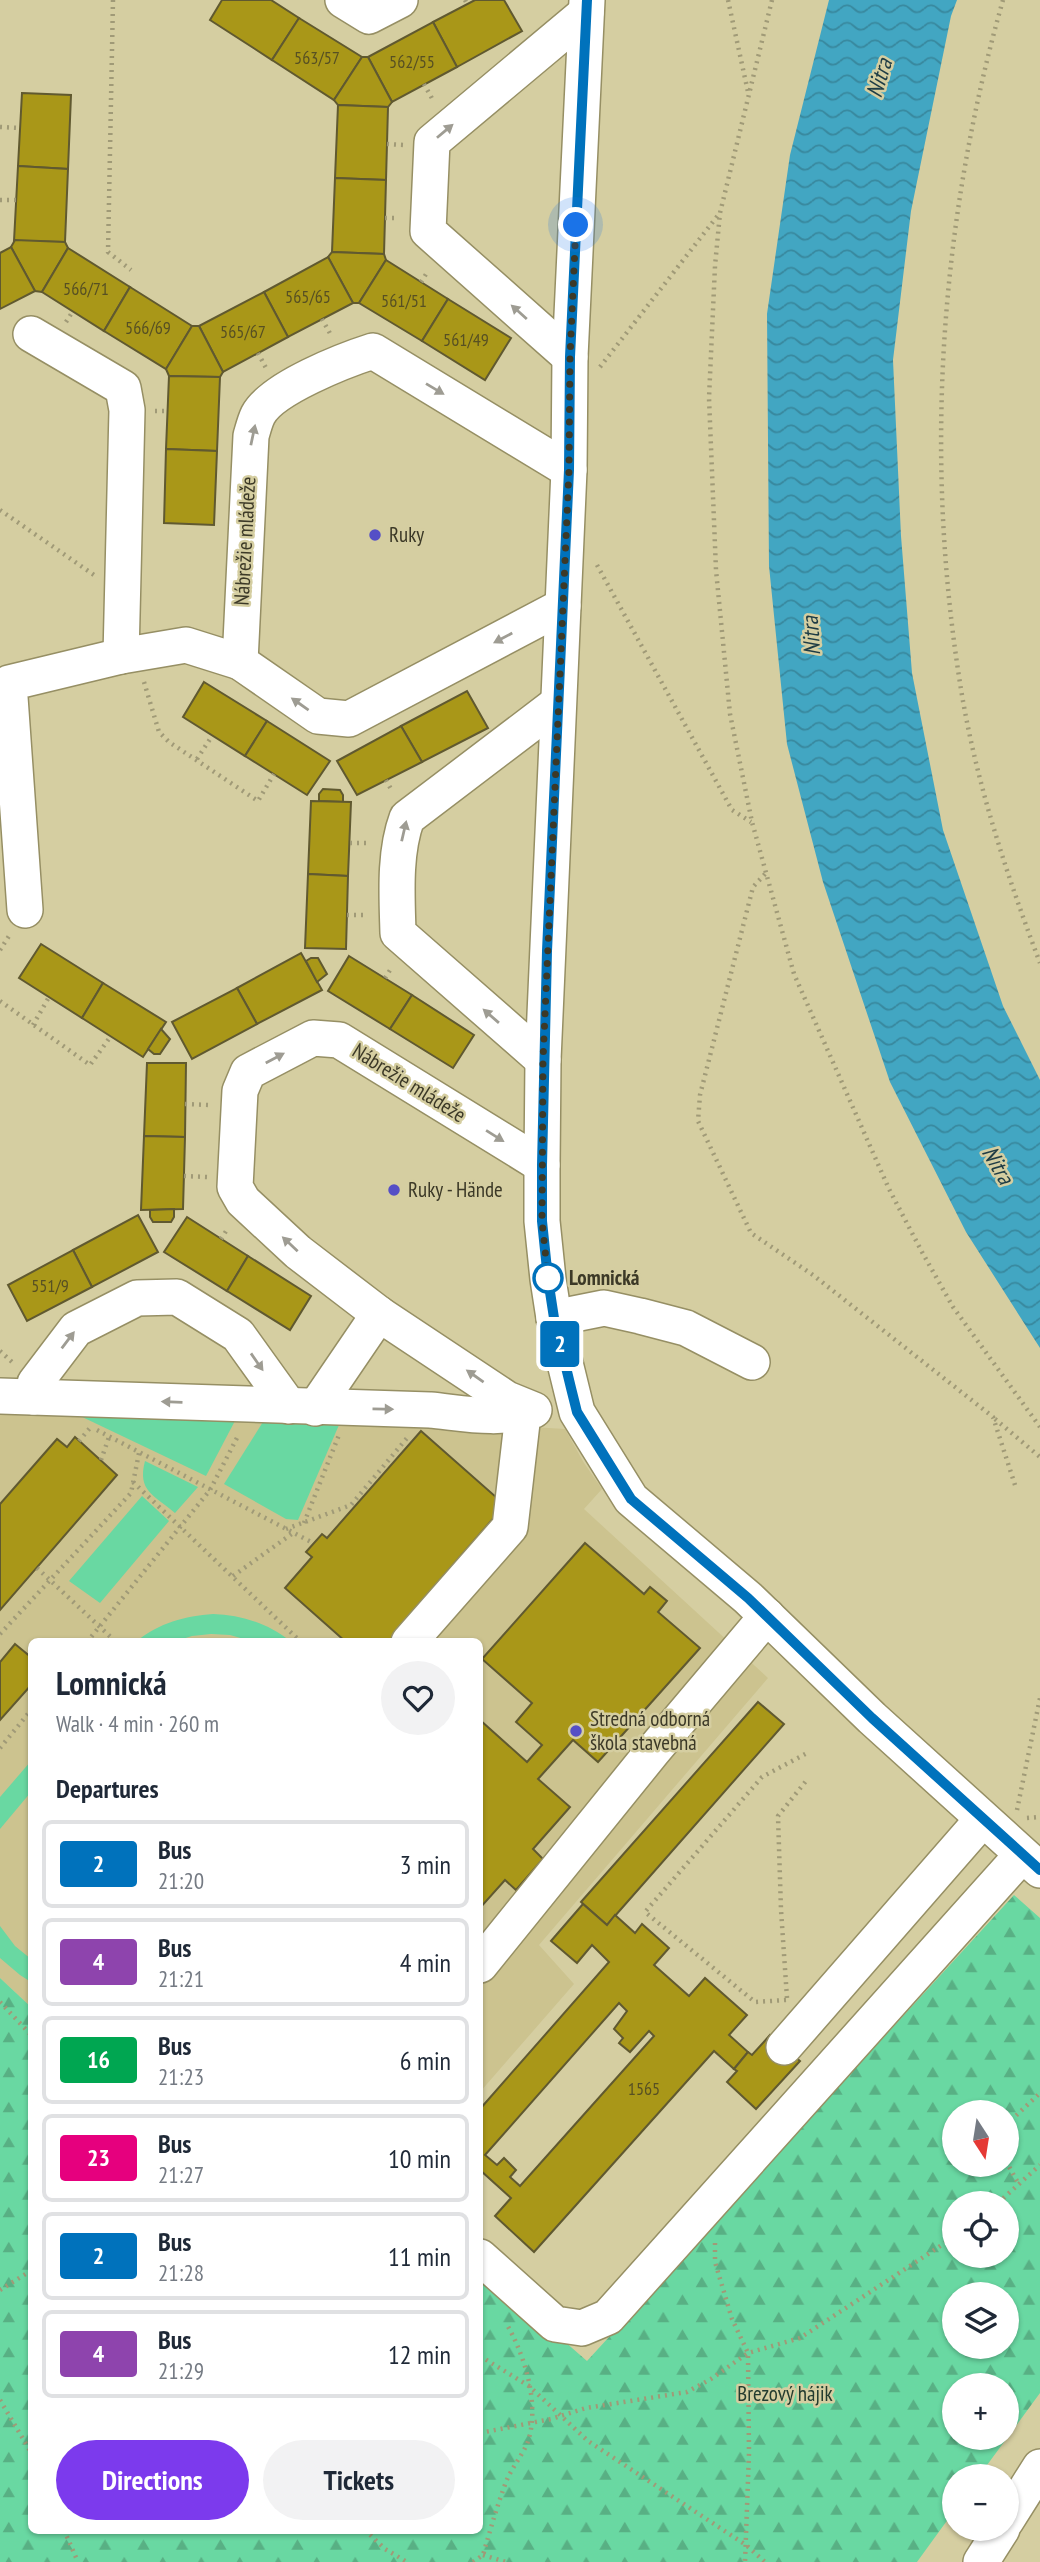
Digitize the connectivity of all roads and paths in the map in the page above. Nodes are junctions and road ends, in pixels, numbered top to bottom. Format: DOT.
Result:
graph roads {
  1 [pos="113,0"];
  2 [pos="343,0"];
  3 [pos="400,0"];
  4 [pos="728,0"];
  5 [pos="772,0"];
  6 [pos="1003,0"];
  7 [pos="587,6"];
  8 [pos="748,94"];
  9 [pos="0,127"];
  10 [pos="20,128"];
  11 [pos="0,200"];
  12 [pos="16,200"];
  13 [pos="720,213"];
  14 [pos="131,270"];
  15 [pos="31,334"];
  16 [pos="584,364"];
  17 [pos="569,470"];
  18 [pos="0,510"];
  19 [pos="591,555"];
  20 [pos="123,594"];
  21 [pos="563,606"];
  22 [pos="129,655"];
  23 [pos="240,662"];
  24 [pos="557,704"];
  25 [pos="212,736"];
  26 [pos="197,759"];
  27 [pos="274,774"];
  28 [pos="752,822"];
  29 [pos="766,873"];
  30 [pos="25,910"];
  31 [pos="1040,963"];
  32 [pos="49,997"];
  33 [pos="0,1001"];
  34 [pos="33,1024"];
  35 [pos="111,1036"];
  36 [pos="543,1060"];
  37 [pos="542,1165"];
  38 [pos="379,1314"];
  39 [pos="554,1318"];
  40 [pos="752,1362"];
  41 [pos="17,1397"];
  42 [pos="287,1406"];
  43 [pos="350,1409"];
  44 [pos="528,1412"];
  45 [pos="577,1412"];
  46 [pos="993,1417"];
  47 [pos="80,1422"];
  48 [pos="91,1427"];
  49 [pos="1040,1427"];
  50 [pos="109,1437"];
  51 [pos="408,1437"];
  52 [pos="79,1441"];
  53 [pos="139,1453"];
  54 [pos="1040,1457"];
  55 [pos="100,1460"];
  56 [pos="133,1482"];
  57 [pos="1015,1485"];
  58 [pos="210,1489"];
  59 [pos="304,1523"];
  60 [pos="181,1526"];
  61 [pos="286,1529"];
  62 [pos="293,1533"];
  63 [pos="313,1543"];
  64 [pos="37,1568"];
  65 [pos="233,1576"];
  66 [pos="50,1580"];
  67 [pos="767,1616"];
  68 [pos="100,1625"];
  69 [pos="0,1634"];
  70 [pos="90,1638"];
  71 [pos="112,1638"];
  72 [pos="297,1638"];
  73 [pos="413,1638"];
  74 [pos="1040,1698"];
  75 [pos="28,1714"];
  76 [pos="0,1748"];
  77 [pos="809,1752"];
  78 [pos="806,1781"];
  79 [pos="999,1819"];
  80 [pos="1031,1863"];
  81 [pos="483,1961"];
  82 [pos="829,1995"];
  83 [pos="787,2000"];
  84 [pos="0,2002"];
  85 [pos="28,2032"];
  86 [pos="784,2047"];
  87 [pos="1040,2093"];
  88 [pos="1019,2113"];
  89 [pos="1040,2165"];
  90 [pos="1015,2177"];
  91 [pos="1018,2183"];
  92 [pos="1010,2191"];
  93 [pos="715,2197"];
  94 [pos="942,2245"];
  95 [pos="483,2260"];
  96 [pos="28,2272"];
  97 [pos="0,2290"];
  98 [pos="504,2319"];
  99 [pos="748,2353"];
  100 [pos="483,2358"];
  101 [pos="529,2386"];
  102 [pos="0,2400"];
  103 [pos="563,2416"];
  104 [pos="531,2423"];
  105 [pos="483,2432"];
  106 [pos="28,2447"];
  107 [pos="1036,2481"];
  108 [pos="1019,2504"];
  109 [pos="66,2534"];
  110 [pos="369,2534"];
  111 [pos="994,2541"];
  112 [pos="746,2545"];
  113 [pos="483,2555"];
  114 [pos="78,2562"];
  115 [pos="407,2562"];
  116 [pos="473,2562"];
  117 [pos="506,2562"];
  118 [pos="745,2562"];
  119 [pos="765,2562"];
  120 [pos="981,2562"];
  1 -- 14 [label="path"];
  2 -- 3 [label="street"];
  4 -- 8 [label="path"];
  5 -- 8 [label="path"];
  6 -- 31 [label="path"];
  7 -- 16 [label="street"];
  16 -- 7 [label="street, one-way"];
  8 -- 13 [label="path"];
  9 -- 10 [label="path"];
  11 -- 12 [label="path"];
  13 -- 16 [label="path"];
  13 -- 28 [label="path"];
  15 -- 20 [label="street"];
  16 -- 17 [label="street"];
  17 -- 21 [label="street"];
  23 -- 17 [label="street, Nábrežie mládeže, one-way"];
  18 -- 20 [label="path"];
  19 -- 28 [label="path"];
  20 -- 22 [label="street"];
  21 -- 23 [label="street, one-way"];
  21 -- 24 [label="street"];
  22 -- 23 [label="street"];
  22 -- 26 [label="path"];
  22 -- 30 [label="street"];
  24 -- 36 [label="street"];
  36 -- 24 [label="street, one-way"];
  25 -- 26 [label="path"];
  26 -- 27 [label="path"];
  28 -- 29 [label="path"];
  29 -- 46 [label="path"];
  29 -- 49 [label="path"];
  32 -- 34 [label="path"];
  33 -- 34 [label="path"];
  34 -- 35 [label="path"];
  36 -- 37 [label="street"];
  38 -- 37 [label="street, Nábrežie mládeže, one-way"];
  37 -- 39 [label="street"];
  38 -- 42 [label="street"];
  44 -- 38 [label="street, Nábrežie mládeže, one-way"];
  39 -- 40 [label="street"];
  39 -- 45 [label="street"];
  42 -- 41 [label="street, one-way"];
  41 -- 42 [label="street, one-way"];
  42 -- 43 [label="street"];
  42 -- 58 [label="path"];
  43 -- 44 [label="street, one-way"];
  43 -- 59 [label="path"];
  44 -- 45 [label="street"];
  44 -- 73 [label="street"];
  45 -- 67 [label="street"];
  46 -- 54 [label="path"];
  46 -- 57 [label="path"];
  47 -- 48 [label="path"];
  48 -- 50 [label="path"];
  48 -- 52 [label="path"];
  50 -- 53 [label="path"];
  50 -- 55 [label="path"];
  51 -- 59 [label="path"];
  53 -- 56 [label="path"];
  53 -- 58 [label="path"];
  56 -- 60 [label="path"];
  56 -- 66 [label="path"];
  58 -- 60 [label="path"];
  58 -- 61 [label="path"];
  59 -- 61 [label="path"];
  60 -- 65 [label="path"];
  60 -- 68 [label="path"];
  61 -- 62 [label="path"];
  62 -- 63 [label="path"];
  62 -- 65 [label="path"];
  64 -- 66 [label="path"];
  65 -- 72 [label="path"];
  66 -- 68 [label="path"];
  66 -- 69 [label="path"];
  67 -- 79 [label="street"];
  67 -- 81 [label="street"];
  68 -- 70 [label="path"];
  68 -- 71 [label="path"];
  74 -- 79 [label="path"];
  75 -- 76 [label="path"];
  77 -- 83 [label="path"];
  78 -- 83 [label="path"];
  79 -- 80 [label="street"];
  79 -- 82 [label="street"];
  80 -- 93 [label="street"];
  82 -- 83 [label="path"];
  82 -- 86 [label="street"];
  84 -- 85 [label="path"];
  87 -- 88 [label="path"];
  89 -- 91 [label="path"];
  90 -- 91 [label="path"];
  91 -- 92 [label="path"];
  93 -- 95 [label="street"];
  93 -- 99 [label="path"];
  94 -- 99 [label="path"];
  96 -- 97 [label="path"];
  98 -- 101 [label="path"];
  99 -- 103 [label="path"];
  99 -- 112 [label="path"];
  100 -- 101 [label="path"];
  101 -- 103 [label="path"];
  101 -- 104 [label="path"];
  102 -- 106 [label="path"];
  103 -- 104 [label="path"];
  103 -- 112 [label="path"];
  104 -- 105 [label="path"];
  104 -- 113 [label="path"];
  107 -- 108 [label="street"];
  109 -- 114 [label="path"];
  110 -- 115 [label="path"];
  111 -- 120 [label="street"];
  112 -- 118 [label="path"];
  112 -- 119 [label="path"];
  113 -- 116 [label="path"];
  113 -- 117 [label="path"];
}
